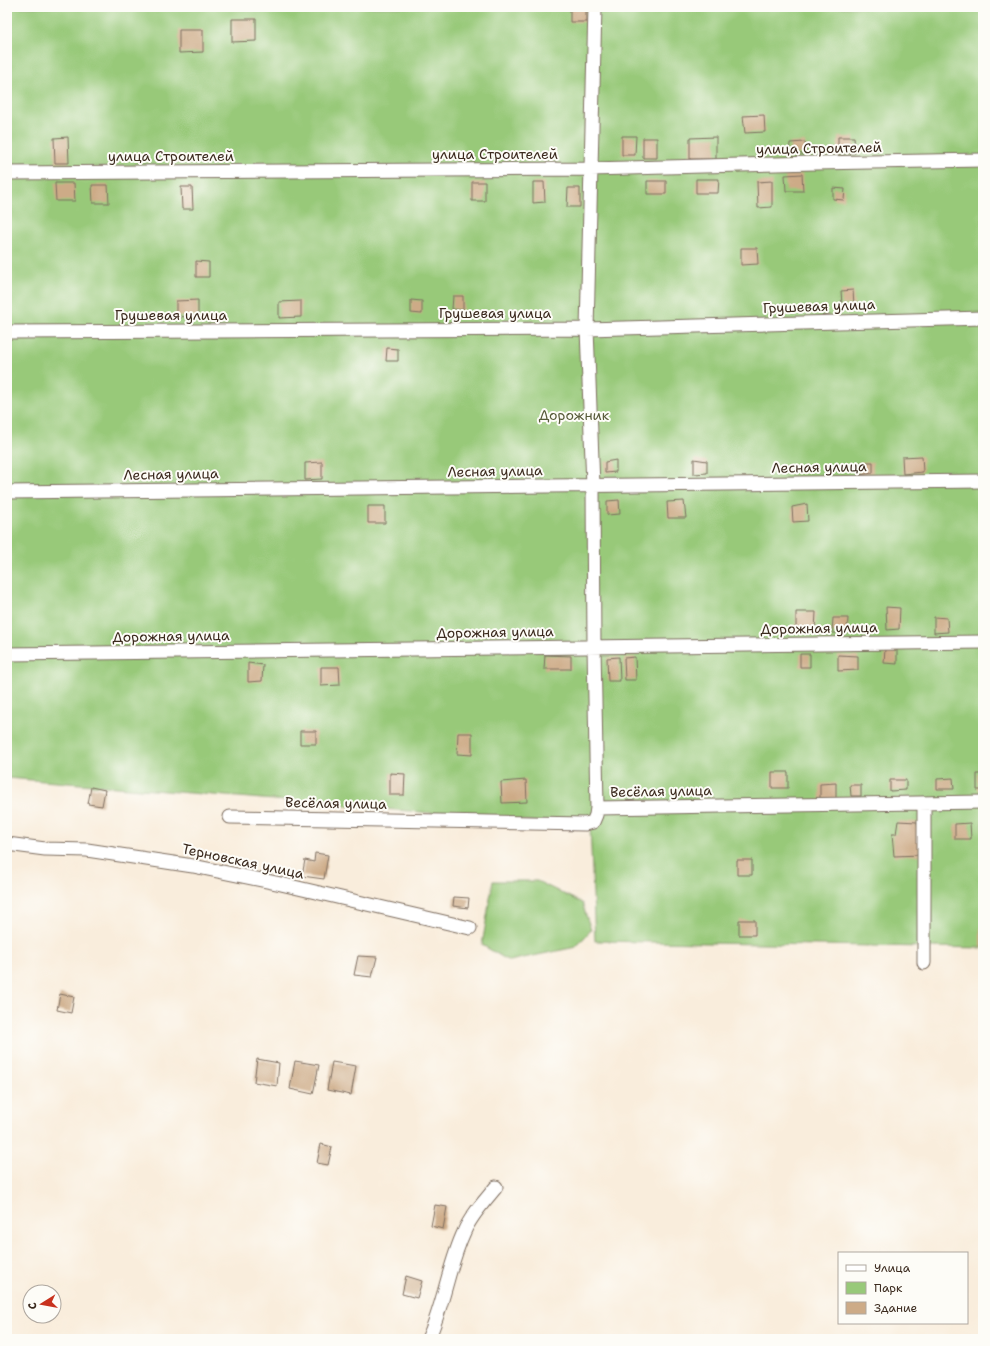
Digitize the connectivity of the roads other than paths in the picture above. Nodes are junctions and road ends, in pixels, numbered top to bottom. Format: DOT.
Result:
graph roads {
  1 [pos="595,7"];
  2 [pos="983,160"];
  3 [pos="591,170"];
  4 [pos="7,173"];
  5 [pos="983,318"];
  6 [pos="588,329"];
  7 [pos="7,332"];
  8 [pos="983,480"];
  9 [pos="593,486"];
  10 [pos="7,492"];
  11 [pos="983,642"];
  12 [pos="594,647"];
  13 [pos="7,654"];
  14 [pos="983,802"];
  15 [pos="924,803"];
  16 [pos="597,808"];
  17 [pos="230,817"];
  18 [pos="7,844"];
  19 [pos="470,928"];
  20 [pos="924,963"];
  21 [pos="496,1187"];
  22 [pos="428,1339"];
  1 -- 3 [label="street"];
  2 -- 3 [label="street, улица Строителей"];
  3 -- 4 [label="street, улица Строителей"];
  3 -- 6 [label="street"];
  5 -- 6 [label="street, Грушевая улица"];
  6 -- 7 [label="street, Грушевая улица"];
  6 -- 9 [label="street"];
  8 -- 9 [label="street, Лесная улица"];
  9 -- 10 [label="street, Лесная улица"];
  9 -- 12 [label="street"];
  11 -- 12 [label="street, Дорожная улица"];
  12 -- 13 [label="street, Дорожная улица"];
  12 -- 16 [label="street"];
  14 -- 15 [label="street, Весёлая улица"];
  15 -- 16 [label="street, Весёлая улица"];
  15 -- 20 [label="street"];
  16 -- 17 [label="street, Весёлая улица"];
  18 -- 19 [label="street, Терновская улица"];
  21 -- 22 [label="street"];
}
